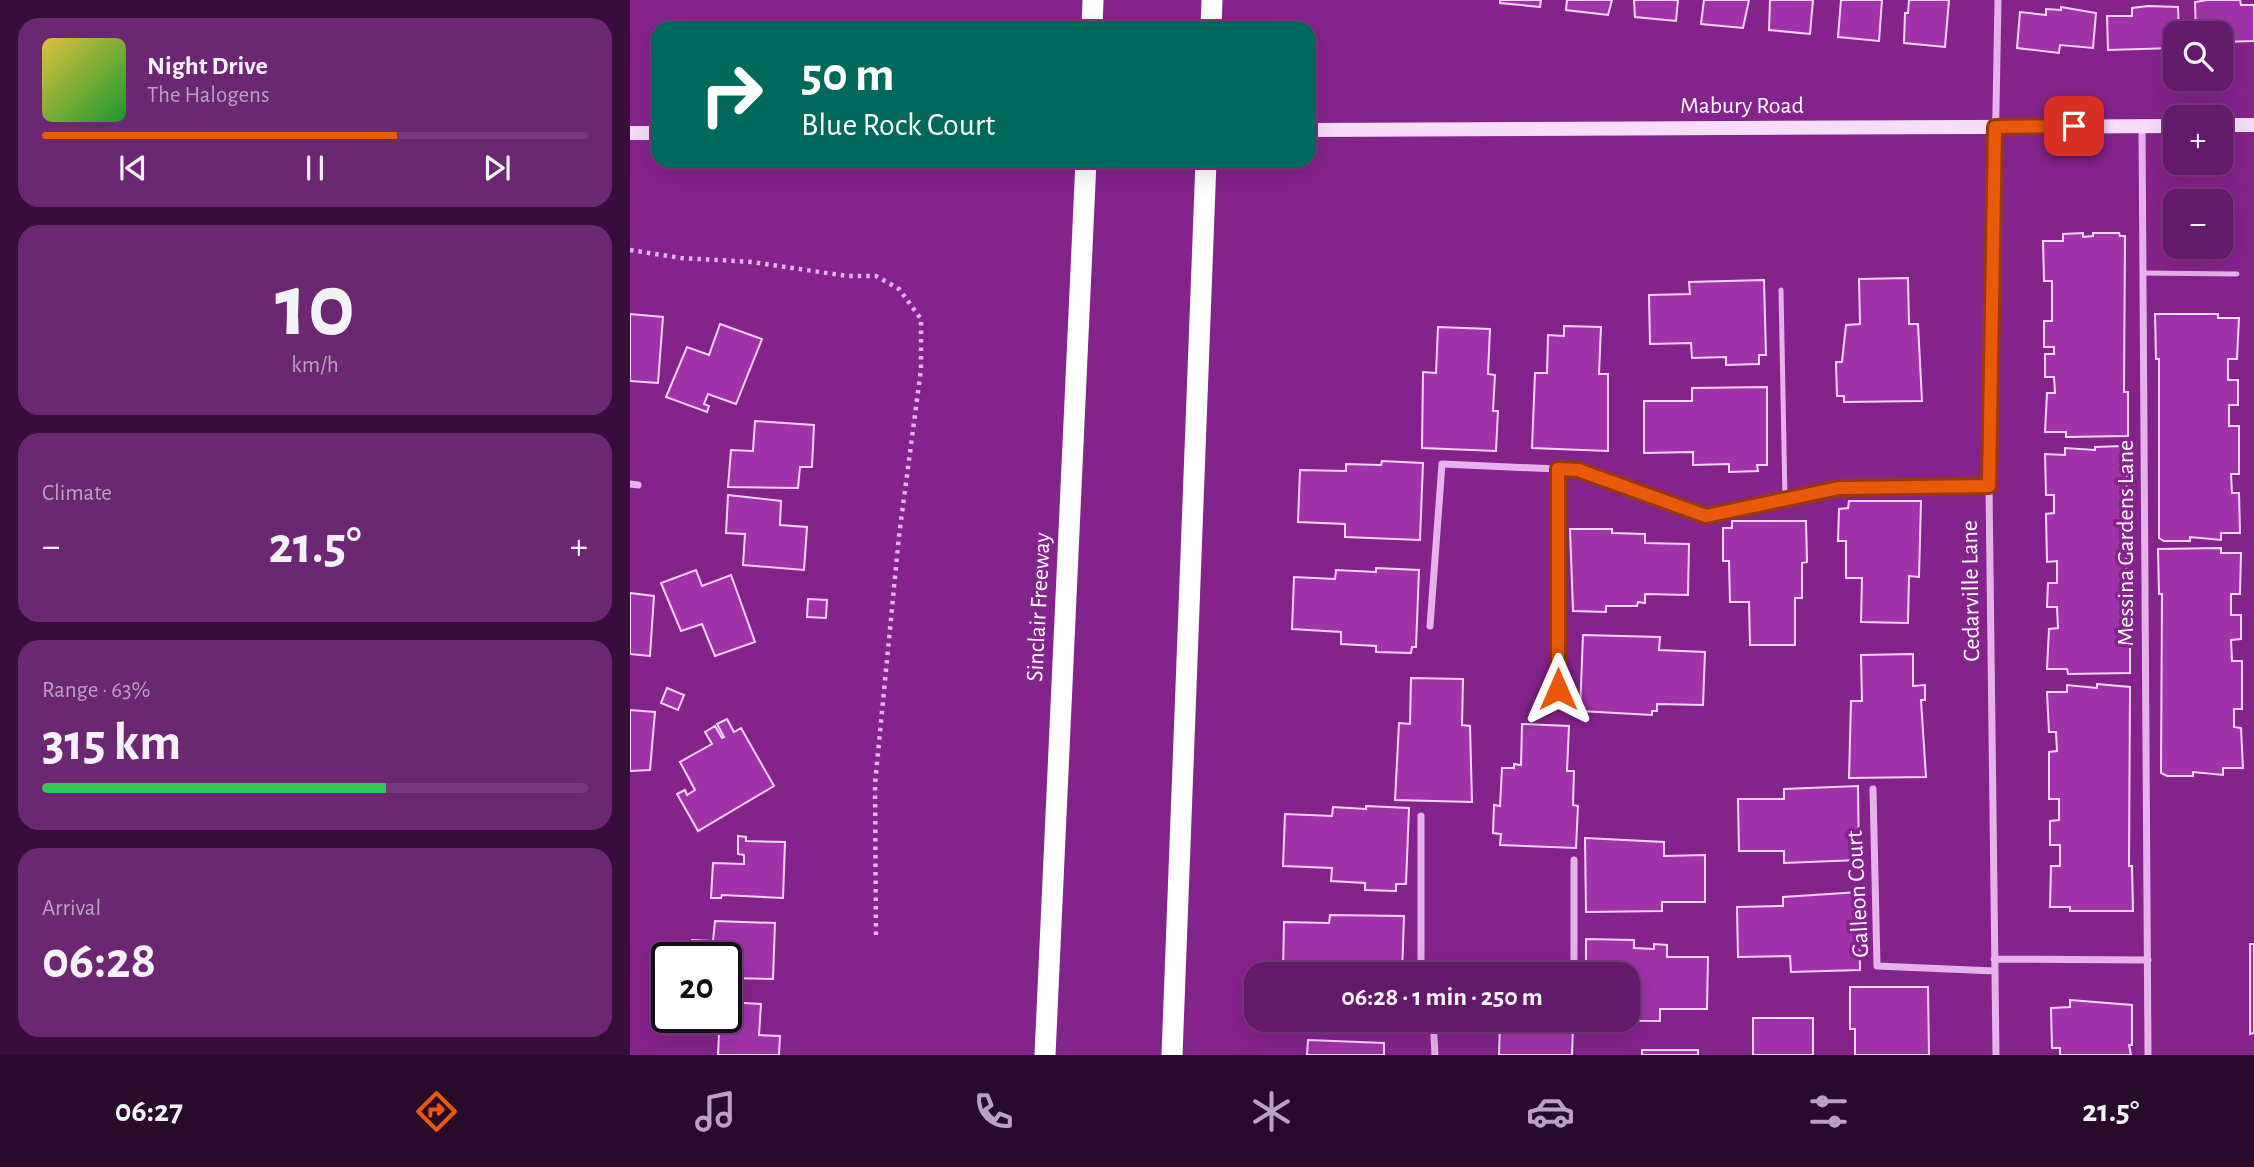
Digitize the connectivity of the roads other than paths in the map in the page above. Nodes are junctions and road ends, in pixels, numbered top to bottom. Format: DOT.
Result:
graph roads {
  1 [pos="1093,0"];
  2 [pos="1212,0"];
  3 [pos="1998,0"];
  4 [pos="1092,21"];
  5 [pos="1211,21"];
  6 [pos="2233,125"];
  7 [pos="2254,125"];
  8 [pos="2142,126"];
  9 [pos="2163,126"];
  10 [pos="1995,127"];
  11 [pos="1316,130"];
  12 [pos="630,133"];
  13 [pos="651,133"];
  14 [pos="1086,168"];
  15 [pos="1206,168"];
  16 [pos="2144,273"];
  17 [pos="2237,274"];
  18 [pos="1781,290"];
  19 [pos="1558,469"];
  20 [pos="1989,486"];
  21 [pos="1785,499"];
  22 [pos="1430,626"];
  23 [pos="1558,689"];
  24 [pos="1873,789"];
  25 [pos="1421,816"];
  26 [pos="1574,860"];
  27 [pos="1994,959"];
  28 [pos="2148,960"];
  29 [pos="1421,962"];
  30 [pos="1574,962"];
  31 [pos="1995,971"];
  32 [pos="1434,1032"];
  33 [pos="1045,1055"];
  34 [pos="1172,1055"];
  35 [pos="1436,1055"];
  36 [pos="1996,1055"];
  37 [pos="2148,1055"];
  1 -- 4 [label="highway"];
  2 -- 5 [label="highway"];
  3 -- 10 [label="street, Cedarville Lane"];
  6 -- 7 [label="main road"];
  8 -- 9 [label="main road, Mabury Road"];
  8 -- 10 [label="main road, Mabury Road"];
  8 -- 16 [label="street, Messina Gardens Lane"];
  10 -- 11 [label="main road, Mabury Road"];
  10 -- 20 [label="street, Cedarville Lane"];
  12 -- 13 [label="main road"];
  14 -- 33 [label="highway, Sinclair Freeway"];
  15 -- 34 [label="highway"];
  16 -- 17 [label="lane"];
  16 -- 28 [label="street, Messina Gardens Lane"];
  18 -- 21 [label="lane"];
  19 -- 21 [label="street"];
  19 -- 22 [label="street"];
  19 -- 23 [label="lane"];
  20 -- 21 [label="street"];
  20 -- 27 [label="street, Cedarville Lane"];
  24 -- 31 [label="street, Galleon Court"];
  25 -- 29 [label="street"];
  26 -- 30 [label="street"];
  27 -- 28 [label="street"];
  27 -- 31 [label="street, Cedarville Lane"];
  28 -- 37 [label="street, Messina Gardens Lane"];
  31 -- 36 [label="street, Cedarville Lane"];
  32 -- 35 [label="street"];
}
